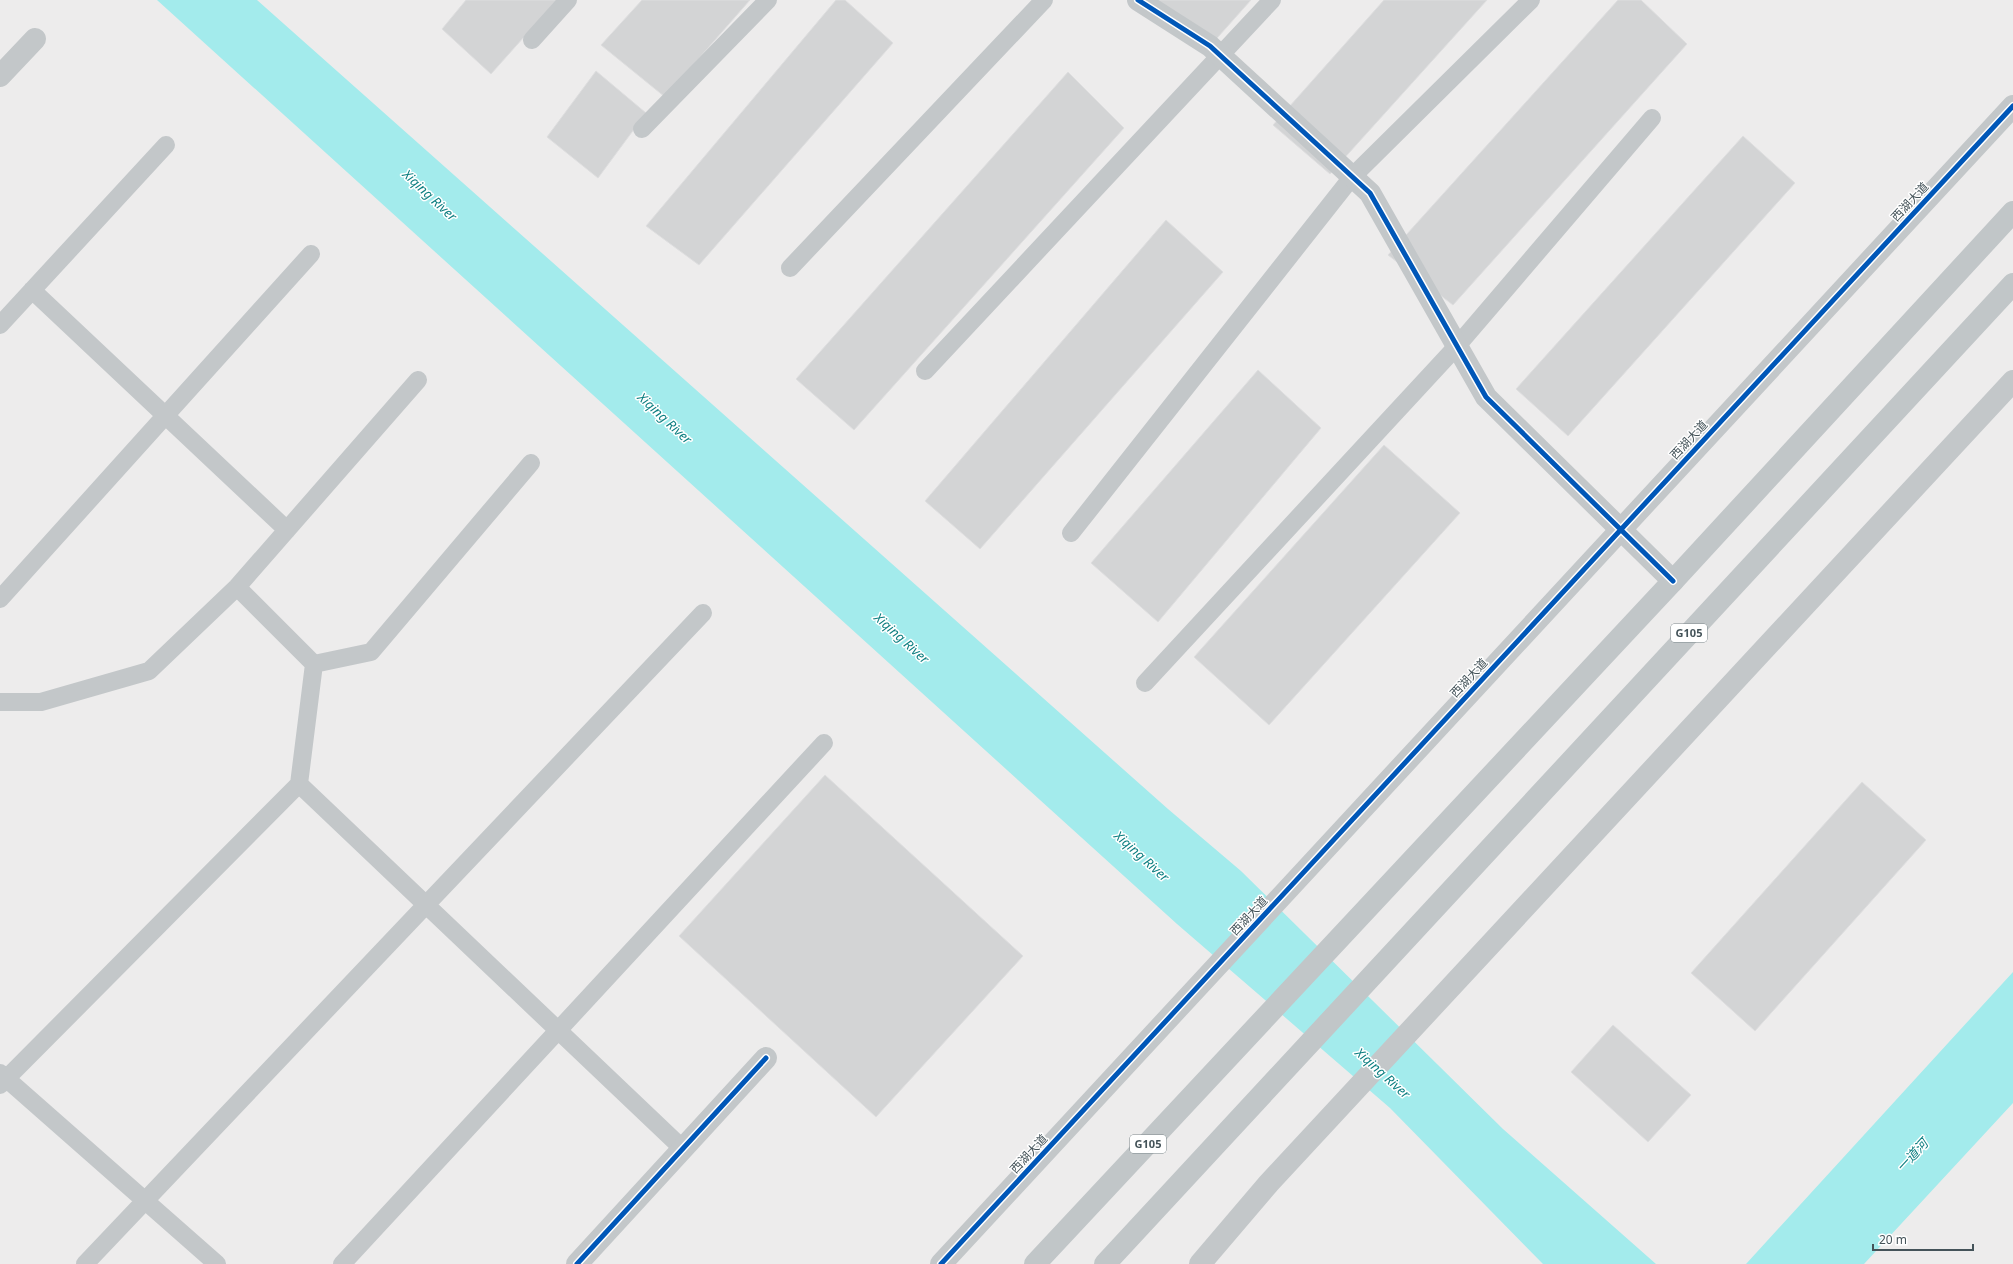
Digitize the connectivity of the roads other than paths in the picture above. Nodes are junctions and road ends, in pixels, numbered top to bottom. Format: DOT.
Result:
graph roads {
  1 [pos="568,0"];
  2 [pos="768,0"];
  3 [pos="1044,0"];
  4 [pos="1138,0"];
  5 [pos="1272,0"];
  6 [pos="1531,0"];
  7 [pos="35,39"];
  8 [pos="532,40"];
  9 [pos="1219,54"];
  10 [pos="0,76"];
  11 [pos="2013,106"];
  12 [pos="1652,118"];
  13 [pos="642,129"];
  14 [pos="166,146"];
  15 [pos="1352,177"];
  16 [pos="2013,212"];
  17 [pos="311,254"];
  18 [pos="790,268"];
  19 [pos="2013,284"];
  20 [pos="32,290"];
  21 [pos="2,319"];
  22 [pos="1457,346"];
  23 [pos="925,371"];
  24 [pos="418,380"];
  25 [pos="2013,381"];
  26 [pos="165,414"];
  27 [pos="530,463"];
  28 [pos="1620,529"];
  29 [pos="287,530"];
  30 [pos="1071,533"];
  31 [pos="1673,581"];
  32 [pos="237,587"];
  33 [pos="0,599"];
  34 [pos="703,614"];
  35 [pos="314,664"];
  36 [pos="1145,683"];
  37 [pos="0,702"];
  38 [pos="824,743"];
  39 [pos="299,784"];
  40 [pos="426,905"];
  41 [pos="558,1030"];
  42 [pos="766,1058"];
  43 [pos="2,1079"];
  44 [pos="683,1149"];
  45 [pos="145,1201"];
  46 [pos="85,1264"];
  47 [pos="217,1264"];
  48 [pos="342,1264"];
  49 [pos="577,1264"];
  50 [pos="941,1264"];
  51 [pos="1035,1264"];
  52 [pos="1105,1264"];
  53 [pos="1200,1264"];
  1 -- 8 [label="lane"];
  2 -- 13 [label="lane"];
  3 -- 18 [label="lane"];
  4 -- 9 [label="street"];
  5 -- 9 [label="lane"];
  6 -- 15 [label="lane"];
  7 -- 10 [label="street"];
  9 -- 15 [label="street"];
  9 -- 23 [label="lane"];
  11 -- 28 [label="street, 西湖大道"];
  12 -- 22 [label="lane"];
  14 -- 20 [label="lane"];
  15 -- 22 [label="street"];
  15 -- 30 [label="lane"];
  16 -- 31 [label="main road, G105"];
  17 -- 26 [label="lane"];
  19 -- 52 [label="main road, G105"];
  20 -- 21 [label="lane"];
  20 -- 26 [label="lane"];
  22 -- 28 [label="street"];
  22 -- 36 [label="lane"];
  24 -- 29 [label="lane"];
  25 -- 53 [label="street"];
  26 -- 29 [label="lane"];
  26 -- 33 [label="lane"];
  27 -- 35 [label="lane"];
  28 -- 31 [label="street"];
  28 -- 50 [label="street, 西湖大道"];
  29 -- 32 [label="lane"];
  31 -- 51 [label="main road, G105"];
  32 -- 35 [label="lane"];
  32 -- 37 [label="lane"];
  34 -- 40 [label="lane"];
  35 -- 39 [label="lane"];
  38 -- 41 [label="lane"];
  39 -- 40 [label="lane"];
  39 -- 43 [label="lane"];
  40 -- 41 [label="lane"];
  40 -- 45 [label="lane"];
  41 -- 44 [label="lane"];
  41 -- 48 [label="lane"];
  42 -- 44 [label="street"];
  43 -- 45 [label="lane"];
  44 -- 49 [label="street"];
  45 -- 46 [label="lane"];
  45 -- 47 [label="lane"];
}
